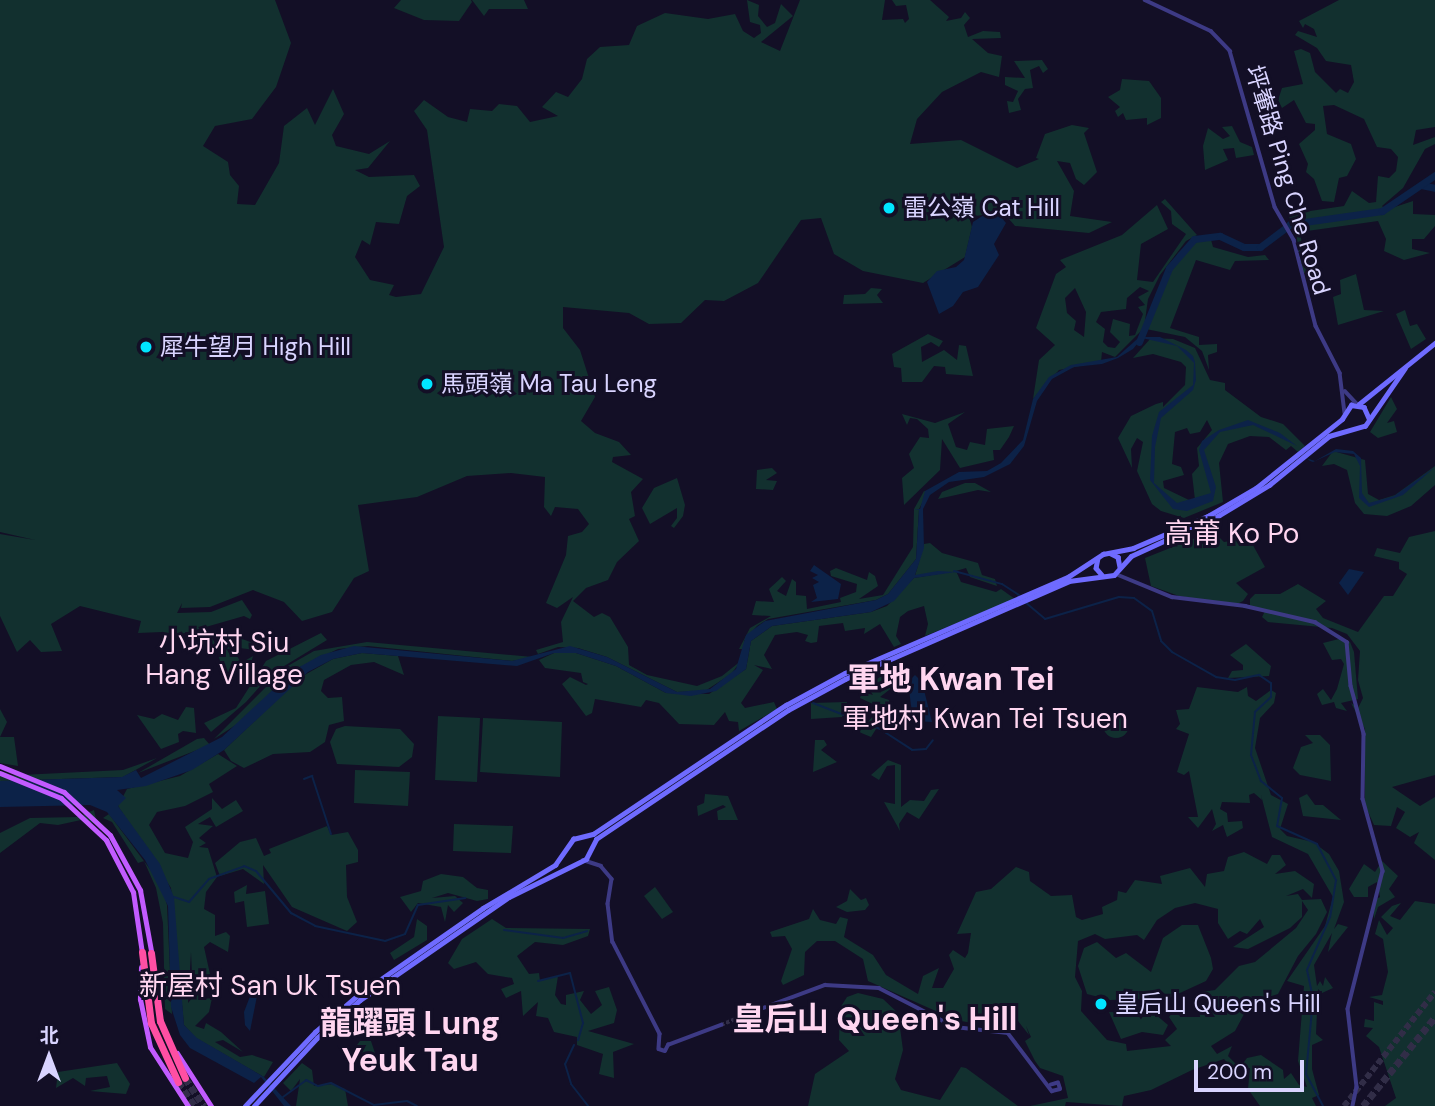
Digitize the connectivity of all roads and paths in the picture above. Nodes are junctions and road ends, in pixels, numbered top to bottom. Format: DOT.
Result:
graph roads {
  1 [pos="1145,0"];
  2 [pos="1435,343"];
  3 [pos="1405,368"];
  4 [pos="1344,389"];
  5 [pos="1358,404"];
  6 [pos="1345,413"];
  7 [pos="1368,419"];
  8 [pos="1354,428"];
  9 [pos="1306,452"];
  10 [pos="1297,460"];
  11 [pos="1109,553"];
  12 [pos="1098,557"];
  13 [pos="1120,567"];
  14 [pos="1116,574"];
  15 [pos="1106,577"];
  16 [pos="1026,598"];
  17 [pos="1015,603"];
  18 [pos="0,766"];
  19 [pos="0,773"];
  20 [pos="584,838"];
  21 [pos="567,850"];
  22 [pos="591,850"];
  23 [pos="581,861"];
  24 [pos="597,864"];
  25 [pos="142,953"];
  26 [pos="151,953"];
  27 [pos="747,1014"];
  28 [pos="721,1025"];
  29 [pos="662,1042"];
  30 [pos="668,1045"];
  31 [pos="1051,1085"];
  32 [pos="188,1106"];
  33 [pos="211,1106"];
  34 [pos="245,1106"];
  35 [pos="254,1106"];
  36 [pos="1353,1106"];
  1 -- 4 [label="street, 坪輋路 Ping Che Road"];
  2 -- 3 [label="main road"];
  3 -- 5 [label="main road"];
  3 -- 7 [label="main road"];
  4 -- 5 [label="street"];
  4 -- 6 [label="street, 坪輋路 Ping Che Road"];
  5 -- 6 [label="main road"];
  5 -- 7 [label="main road"];
  6 -- 8 [label="main road"];
  6 -- 9 [label="main road"];
  7 -- 8 [label="main road"];
  8 -- 9 [label="main road"];
  9 -- 10 [label="main road"];
  10 -- 11 [label="main road"];
  10 -- 13 [label="main road"];
  11 -- 12 [label="main road"];
  11 -- 13 [label="main road"];
  12 -- 15 [label="main road"];
  12 -- 16 [label="main road"];
  13 -- 14 [label="main road"];
  14 -- 15 [label="main road"];
  14 -- 36 [label="street"];
  15 -- 16 [label="main road"];
  16 -- 17 [label="main road"];
  17 -- 20 [label="main road"];
  17 -- 22 [label="main road"];
  18 -- 26 [label="main road"];
  19 -- 25 [label="main road"];
  20 -- 21 [label="main road"];
  20 -- 22 [label="main road"];
  21 -- 23 [label="main road"];
  21 -- 34 [label="main road"];
  22 -- 23 [label="main road"];
  22 -- 24 [label="street"];
  23 -- 24 [label="street"];
  23 -- 35 [label="main road"];
  24 -- 29 [label="street"];
  25 -- 26 [label="highway"];
  25 -- 32 [label="main road"];
  26 -- 33 [label="main road"];
  27 -- 31 [label="street"];
  28 -- 30 [label="street"];
  29 -- 30 [label="street"];
  29 -- 30 [label="street"];
}
